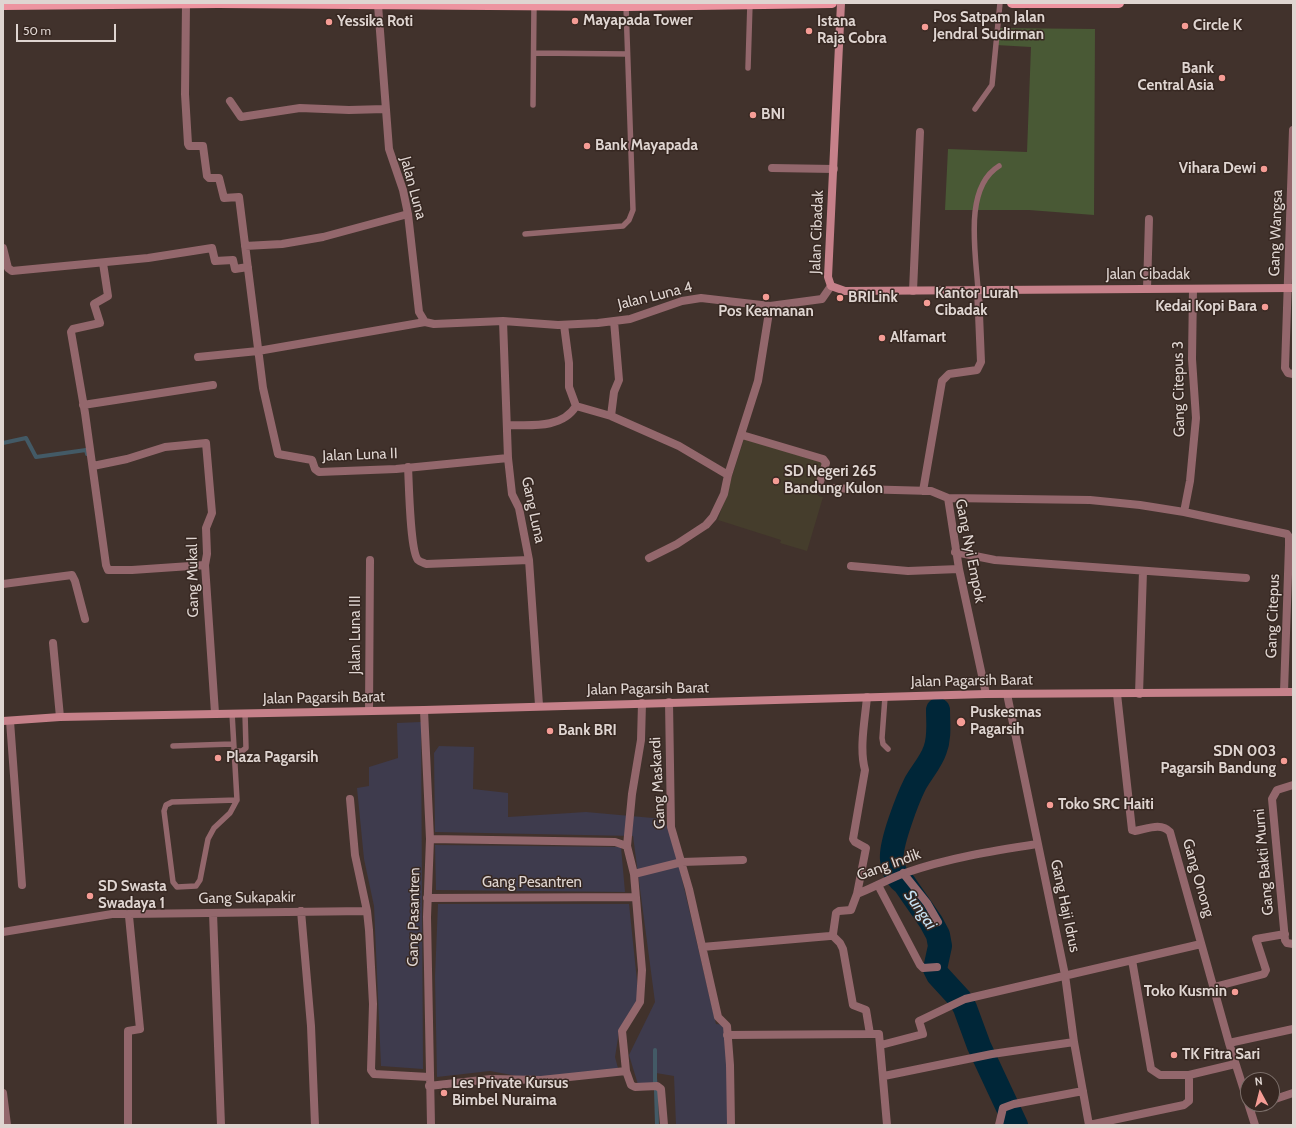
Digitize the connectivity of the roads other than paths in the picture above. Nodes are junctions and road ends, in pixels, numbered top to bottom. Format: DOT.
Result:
graph roads {
  1 [pos="218,3"];
  2 [pos="750,3"];
  3 [pos="832,3"];
  4 [pos="841,3"];
  5 [pos="1000,3"];
  6 [pos="1012,3"];
  7 [pos="1055,3"];
  8 [pos="1119,3"];
  9 [pos="186,4"];
  10 [pos="3,5"];
  11 [pos="378,5"];
  12 [pos="534,5"];
  13 [pos="626,6"];
  14 [pos="534,53"];
  15 [pos="627,54"];
  16 [pos="748,68"];
  17 [pos="230,101"];
  18 [pos="533,104"];
  19 [pos="385,109"];
  20 [pos="975,109"];
  21 [pos="1293,130"];
  22 [pos="920,132"];
  23 [pos="999,166"];
  24 [pos="772,168"];
  25 [pos="834,169"];
  26 [pos="408,214"];
  27 [pos="1150,220"];
  28 [pos="525,234"];
  29 [pos="245,246"];
  30 [pos="3,248"];
  31 [pos="103,262"];
  32 [pos="248,267"];
  33 [pos="831,286"];
  34 [pos="1291,288"];
  35 [pos="1147,289"];
  36 [pos="1193,289"];
  37 [pos="978,290"];
  38 [pos="913,291"];
  39 [pos="770,306"];
  40 [pos="503,321"];
  41 [pos="614,321"];
  42 [pos="425,322"];
  43 [pos="564,324"];
  44 [pos="258,351"];
  45 [pos="198,358"];
  46 [pos="1293,374"];
  47 [pos="213,385"];
  48 [pos="83,404"];
  49 [pos="576,406"];
  50 [pos="611,416"];
  51 [pos="507,425"];
  52 [pos="742,435"];
  53 [pos="508,458"];
  54 [pos="93,466"];
  55 [pos="408,467"];
  56 [pos="728,475"];
  57 [pos="923,491"];
  58 [pos="948,498"];
  59 [pos="1184,512"];
  60 [pos="1291,545"];
  61 [pos="955,552"];
  62 [pos="649,558"];
  63 [pos="370,560"];
  64 [pos="529,560"];
  65 [pos="205,565"];
  66 [pos="851,566"];
  67 [pos="958,569"];
  68 [pos="1143,571"];
  69 [pos="1246,578"];
  70 [pos="3,584"];
  71 [pos="84,619"];
  72 [pos="53,643"];
  73 [pos="1284,692"];
  74 [pos="1293,692"];
  75 [pos="986,694"];
  76 [pos="1007,694"];
  77 [pos="1117,694"];
  78 [pos="1139,694"];
  79 [pos="867,697"];
  80 [pos="885,697"];
  81 [pos="669,702"];
  82 [pos="642,703"];
  83 [pos="539,706"];
  84 [pos="424,710"];
  85 [pos="369,711"];
  86 [pos="215,713"];
  87 [pos="232,713"];
  88 [pos="245,713"];
  89 [pos="60,717"];
  90 [pos="7,721"];
  91 [pos="232,744"];
  92 [pos="173,746"];
  93 [pos="888,749"];
  94 [pos="233,751"];
  95 [pos="1293,785"];
  96 [pos="350,799"];
  97 [pos="237,800"];
  98 [pos="430,839"];
  99 [pos="1037,844"];
  100 [pos="627,846"];
  101 [pos="743,860"];
  102 [pos="682,862"];
  103 [pos="634,874"];
  104 [pos="899,875"];
  105 [pos="22,885"];
  106 [pos="878,885"];
  107 [pos="857,894"];
  108 [pos="636,897"];
  109 [pos="428,898"];
  110 [pos="301,911"];
  111 [pos="367,911"];
  112 [pos="213,913"];
  113 [pos="128,914"];
  114 [pos="938,922"];
  115 [pos="3,932"];
  116 [pos="1285,934"];
  117 [pos="832,936"];
  118 [pos="1202,944"];
  119 [pos="1293,944"];
  120 [pos="702,947"];
  121 [pos="1132,960"];
  122 [pos="936,966"];
  123 [pos="1065,976"];
  124 [pos="1214,987"];
  125 [pos="1293,1029"];
  126 [pos="870,1034"];
  127 [pos="727,1035"];
  128 [pos="1074,1042"];
  129 [pos="1229,1042"];
  130 [pos="881,1045"];
  131 [pos="1235,1064"];
  132 [pos="626,1071"];
  133 [pos="1189,1075"];
  134 [pos="884,1076"];
  135 [pos="429,1077"];
  136 [pos="1240,1079"];
  137 [pos="429,1086"];
  138 [pos="1083,1091"];
  139 [pos="3,1093"];
  140 [pos="1293,1093"];
  141 [pos="1280,1097"];
  142 [pos="1251,1112"];
  143 [pos="7,1125"];
  144 [pos="128,1125"];
  145 [pos="221,1125"];
  146 [pos="315,1125"];
  147 [pos="431,1125"];
  148 [pos="664,1125"];
  149 [pos="731,1125"];
  150 [pos="887,1125"];
  151 [pos="999,1125"];
  152 [pos="1093,1125"];
  153 [pos="1255,1125"];
  1 -- 9 [label="main road"];
  1 -- 11 [label="main road"];
  2 -- 3 [label="main road"];
  2 -- 13 [label="main road"];
  2 -- 16 [label="lane"];
  4 -- 25 [label="street, Jalan Cibadak"];
  5 -- 20 [label="lane"];
  6 -- 7 [label="main road"];
  7 -- 8 [label="main road"];
  9 -- 10 [label="main road"];
  9 -- 29 [label="street"];
  11 -- 12 [label="main road"];
  11 -- 19 [label="street, Jalan Luna"];
  12 -- 13 [label="main road"];
  12 -- 14 [label="lane"];
  13 -- 15 [label="lane"];
  14 -- 15 [label="lane"];
  14 -- 18 [label="lane"];
  15 -- 28 [label="lane"];
  17 -- 19 [label="street"];
  19 -- 26 [label="street, Jalan Luna"];
  21 -- 34 [label="street, Gang Wangsa"];
  22 -- 38 [label="street"];
  23 -- 37 [label="lane"];
  24 -- 25 [label="street"];
  25 -- 33 [label="street, Jalan Cibadak"];
  26 -- 29 [label="street"];
  26 -- 42 [label="street, Jalan Luna"];
  27 -- 35 [label="street"];
  29 -- 32 [label="street"];
  30 -- 31 [label="street"];
  31 -- 32 [label="street"];
  31 -- 48 [label="street"];
  32 -- 44 [label="street"];
  33 -- 38 [label="street, Jalan Cibadak"];
  33 -- 39 [label="street, Jalan Luna 4"];
  34 -- 36 [label="street, Jalan Cibadak"];
  34 -- 46 [label="street"];
  35 -- 36 [label="street, Jalan Cibadak"];
  35 -- 37 [label="street, Jalan Cibadak"];
  36 -- 59 [label="street, Gang Citepus 3"];
  37 -- 38 [label="street, Jalan Cibadak"];
  37 -- 57 [label="street"];
  39 -- 41 [label="street, Jalan Luna 4"];
  39 -- 52 [label="street"];
  40 -- 42 [label="street"];
  40 -- 43 [label="street, Jalan Luna 4"];
  40 -- 51 [label="street, Gang Luna"];
  41 -- 43 [label="street, Jalan Luna 4"];
  41 -- 50 [label="street"];
  42 -- 44 [label="street"];
  43 -- 49 [label="street"];
  44 -- 45 [label="street"];
  44 -- 55 [label="street, Jalan Luna II"];
  47 -- 48 [label="street"];
  48 -- 54 [label="street"];
  49 -- 50 [label="street"];
  49 -- 51 [label="street"];
  50 -- 56 [label="street"];
  51 -- 53 [label="street, Gang Luna"];
  52 -- 56 [label="street"];
  52 -- 57 [label="street, Gang Nyi Empok"];
  53 -- 55 [label="street, Jalan Luna II"];
  53 -- 64 [label="street, Gang Luna"];
  54 -- 65 [label="street"];
  54 -- 65 [label="street, Gang Mukal I"];
  55 -- 64 [label="street"];
  56 -- 62 [label="street"];
  57 -- 58 [label="street, Gang Nyi Empok"];
  58 -- 59 [label="street"];
  58 -- 61 [label="street, Gang Nyi Empok"];
  59 -- 60 [label="street"];
  60 -- 73 [label="street, Gang Citepus"];
  61 -- 67 [label="street, Gang Nyi Empok"];
  61 -- 68 [label="street"];
  63 -- 85 [label="street, Jalan Luna III"];
  64 -- 83 [label="street, Gang Luna"];
  65 -- 86 [label="street, Gang Mukal I"];
  66 -- 67 [label="street"];
  67 -- 75 [label="street, Gang Nyi Empok"];
  68 -- 69 [label="street"];
  68 -- 78 [label="street"];
  70 -- 71 [label="street"];
  72 -- 89 [label="street"];
  73 -- 74 [label="street, Jalan Pagarsih Barat"];
  73 -- 78 [label="street, Jalan Pagarsih Barat"];
  75 -- 76 [label="street, Jalan Pagarsih Barat"];
  75 -- 80 [label="street, Jalan Pagarsih Barat"];
  76 -- 77 [label="street, Jalan Pagarsih Barat"];
  76 -- 99 [label="street, Gang Haji Idrus"];
  77 -- 78 [label="street, Jalan Pagarsih Barat"];
  77 -- 118 [label="street, Gang Onong"];
  79 -- 80 [label="street, Jalan Pagarsih Barat"];
  79 -- 81 [label="street, Jalan Pagarsih Barat"];
  79 -- 107 [label="street, Gang Indik"];
  80 -- 93 [label="lane"];
  81 -- 82 [label="street, Jalan Pagarsih Barat"];
  81 -- 102 [label="street, Gang Maskardi"];
  82 -- 83 [label="street, Jalan Pagarsih Barat"];
  82 -- 100 [label="street"];
  83 -- 84 [label="street, Jalan Pagarsih Barat"];
  84 -- 85 [label="street, Jalan Pagarsih Barat"];
  84 -- 98 [label="street, Gang Pasantren"];
  85 -- 88 [label="street, Jalan Pagarsih Barat"];
  86 -- 87 [label="street, Jalan Pagarsih Barat"];
  86 -- 89 [label="street, Jalan Pagarsih Barat"];
  87 -- 88 [label="street, Jalan Pagarsih Barat"];
  87 -- 91 [label="lane"];
  88 -- 94 [label="lane"];
  89 -- 90 [label="street, Jalan Pagarsih Barat"];
  90 -- 105 [label="street"];
  91 -- 92 [label="lane"];
  91 -- 94 [label="lane"];
  94 -- 97 [label="lane"];
  95 -- 116 [label="street, Gang Bakti Murni"];
  96 -- 111 [label="street"];
  97 -- 97 [label="lane"];
  98 -- 100 [label="street"];
  98 -- 109 [label="street, Gang Pasantren"];
  99 -- 104 [label="street, Gang Indik"];
  99 -- 123 [label="street, Gang Haji Idrus"];
  100 -- 103 [label="street"];
  101 -- 102 [label="street"];
  102 -- 103 [label="street"];
  102 -- 120 [label="street, Gang Maskardi"];
  103 -- 108 [label="street"];
  104 -- 106 [label="street, Gang Indik"];
  104 -- 114 [label="street"];
  106 -- 107 [label="street, Gang Indik"];
  106 -- 122 [label="street"];
  107 -- 117 [label="street"];
  108 -- 109 [label="street, Gang Pesantren"];
  108 -- 132 [label="street"];
  109 -- 135 [label="street, Gang Pasantren"];
  110 -- 111 [label="street, Gang Sukapakir"];
  110 -- 112 [label="street, Gang Sukapakir"];
  110 -- 146 [label="street"];
  111 -- 135 [label="street"];
  112 -- 113 [label="street, Gang Sukapakir"];
  112 -- 145 [label="street"];
  113 -- 115 [label="street, Gang Sukapakir"];
  113 -- 144 [label="street"];
  116 -- 119 [label="street, Gang Bakti Murni"];
  116 -- 124 [label="street"];
  117 -- 120 [label="street"];
  117 -- 126 [label="street"];
  118 -- 121 [label="street"];
  118 -- 124 [label="street, Gang Onong"];
  120 -- 127 [label="street, Gang Maskardi"];
  121 -- 123 [label="street"];
  121 -- 133 [label="street"];
  123 -- 128 [label="street, Gang Haji Idrus"];
  123 -- 130 [label="street"];
  124 -- 129 [label="street, Gang Onong"];
  125 -- 129 [label="street"];
  126 -- 127 [label="street"];
  126 -- 130 [label="street"];
  127 -- 149 [label="street, Gang Maskardi"];
  128 -- 134 [label="street"];
  128 -- 138 [label="street, Gang Haji Idrus"];
  129 -- 131 [label="street, Gang Onong"];
  130 -- 134 [label="street"];
  131 -- 133 [label="street"];
  131 -- 136 [label="street, Gang Onong"];
  132 -- 137 [label="street"];
  132 -- 148 [label="street"];
  133 -- 152 [label="street"];
  134 -- 150 [label="street"];
  135 -- 137 [label="street, Gang Pasantren"];
  137 -- 147 [label="street, Gang Pasantren"];
  138 -- 151 [label="street"];
  138 -- 152 [label="street, Gang Haji Idrus"];
  139 -- 143 [label="street"];
  140 -- 141 [label="street"];
  142 -- 153 [label="street, Gang Onong"];
}
